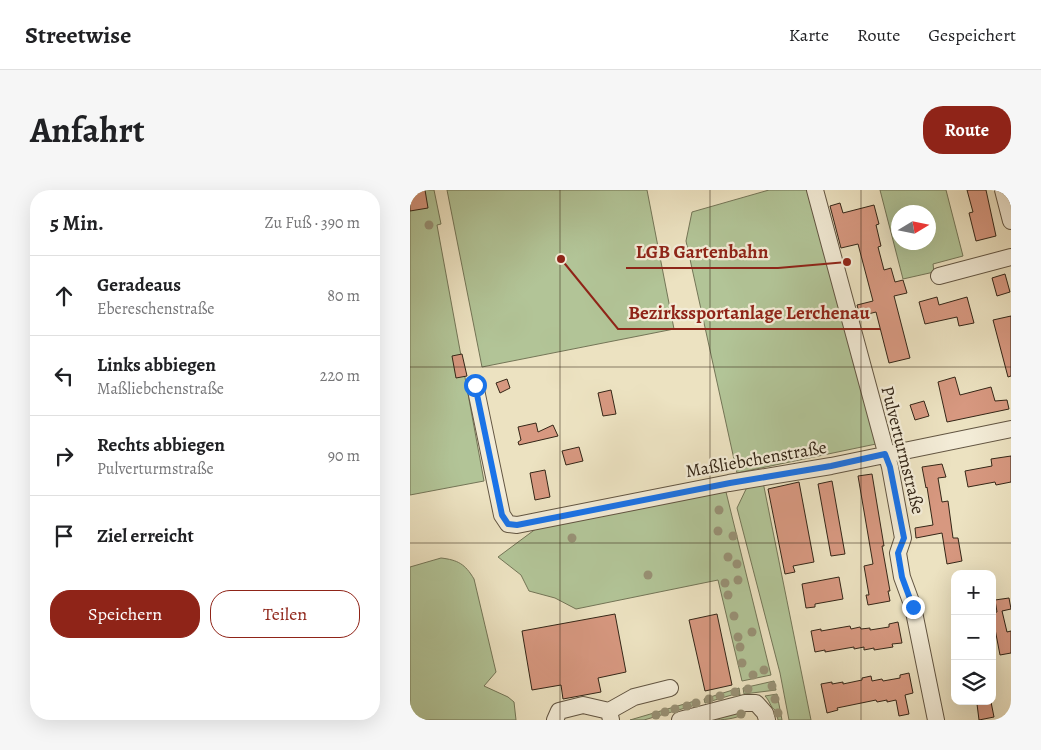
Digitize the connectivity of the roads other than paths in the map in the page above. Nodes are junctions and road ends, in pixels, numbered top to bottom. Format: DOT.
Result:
graph roads {
  1 [pos="815,190"];
  2 [pos="1003,190"];
  3 [pos="1011,221"];
  4 [pos="1011,257"];
  5 [pos="939,276"];
  6 [pos="475,385"];
  7 [pos="1011,429"];
  8 [pos="885,454"];
  9 [pos="670,688"];
  10 [pos="610,715"];
  11 [pos="555,720"];
  12 [pos="681,720"];
  13 [pos="767,720"];
  14 [pos="936,720"];
  1 -- 8 [label="street, Pulverturmstraße"];
  2 -- 3 [label="street"];
  4 -- 5 [label="street"];
  6 -- 8 [label="street, Maßliebchenstraße"];
  7 -- 8 [label="street, Maßliebchenstraße"];
  8 -- 14 [label="street, Pulverturmstraße"];
  9 -- 10 [label="street"];
  10 -- 11 [label="street"];
  12 -- 13 [label="street"];
}
